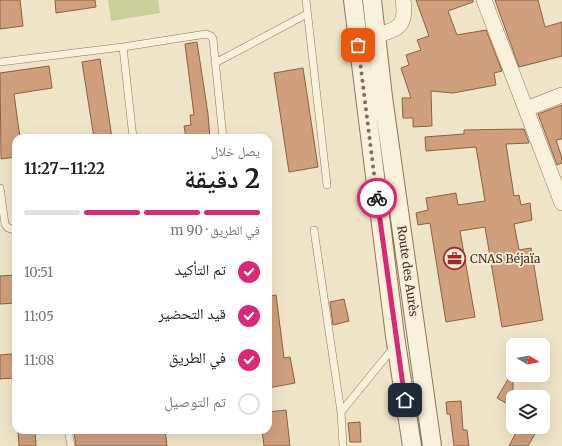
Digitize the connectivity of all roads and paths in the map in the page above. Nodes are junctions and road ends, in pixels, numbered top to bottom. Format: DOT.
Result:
graph roads {
  1 [pos="306,0"];
  2 [pos="353,0"];
  3 [pos="372,0"];
  4 [pos="403,0"];
  5 [pos="484,0"];
  6 [pos="307,14"];
  7 [pos="376,35"];
  8 [pos="123,47"];
  9 [pos="0,62"];
  10 [pos="216,63"];
  11 [pos="562,95"];
  12 [pos="526,109"];
  13 [pos="133,134"];
  14 [pos="223,134"];
  15 [pos="327,185"];
  16 [pos="0,188"];
  17 [pos="562,203"];
  18 [pos="12,229"];
  19 [pos="314,230"];
  20 [pos="396,344"];
  21 [pos="341,412"];
  22 [pos="69,434"];
  23 [pos="71,446"];
  24 [pos="343,446"];
  25 [pos="412,446"];
  26 [pos="432,446"];
  1 -- 6 [label="lane"];
  2 -- 20 [label="street, Route des Aurès"];
  3 -- 7 [label="street, Route des Aurès"];
  4 -- 7 [label="street"];
  5 -- 12 [label="street"];
  6 -- 10 [label="lane"];
  6 -- 15 [label="lane"];
  7 -- 26 [label="street, Route des Aurès"];
  8 -- 9 [label="lane"];
  8 -- 10 [label="lane"];
  8 -- 13 [label="lane"];
  10 -- 14 [label="lane"];
  11 -- 12 [label="street"];
  12 -- 17 [label="street"];
  16 -- 18 [label="lane"];
  19 -- 21 [label="lane"];
  20 -- 21 [label="lane"];
  20 -- 25 [label="street, Route des Aurès"];
  21 -- 24 [label="lane"];
  22 -- 23 [label="lane"];
}
